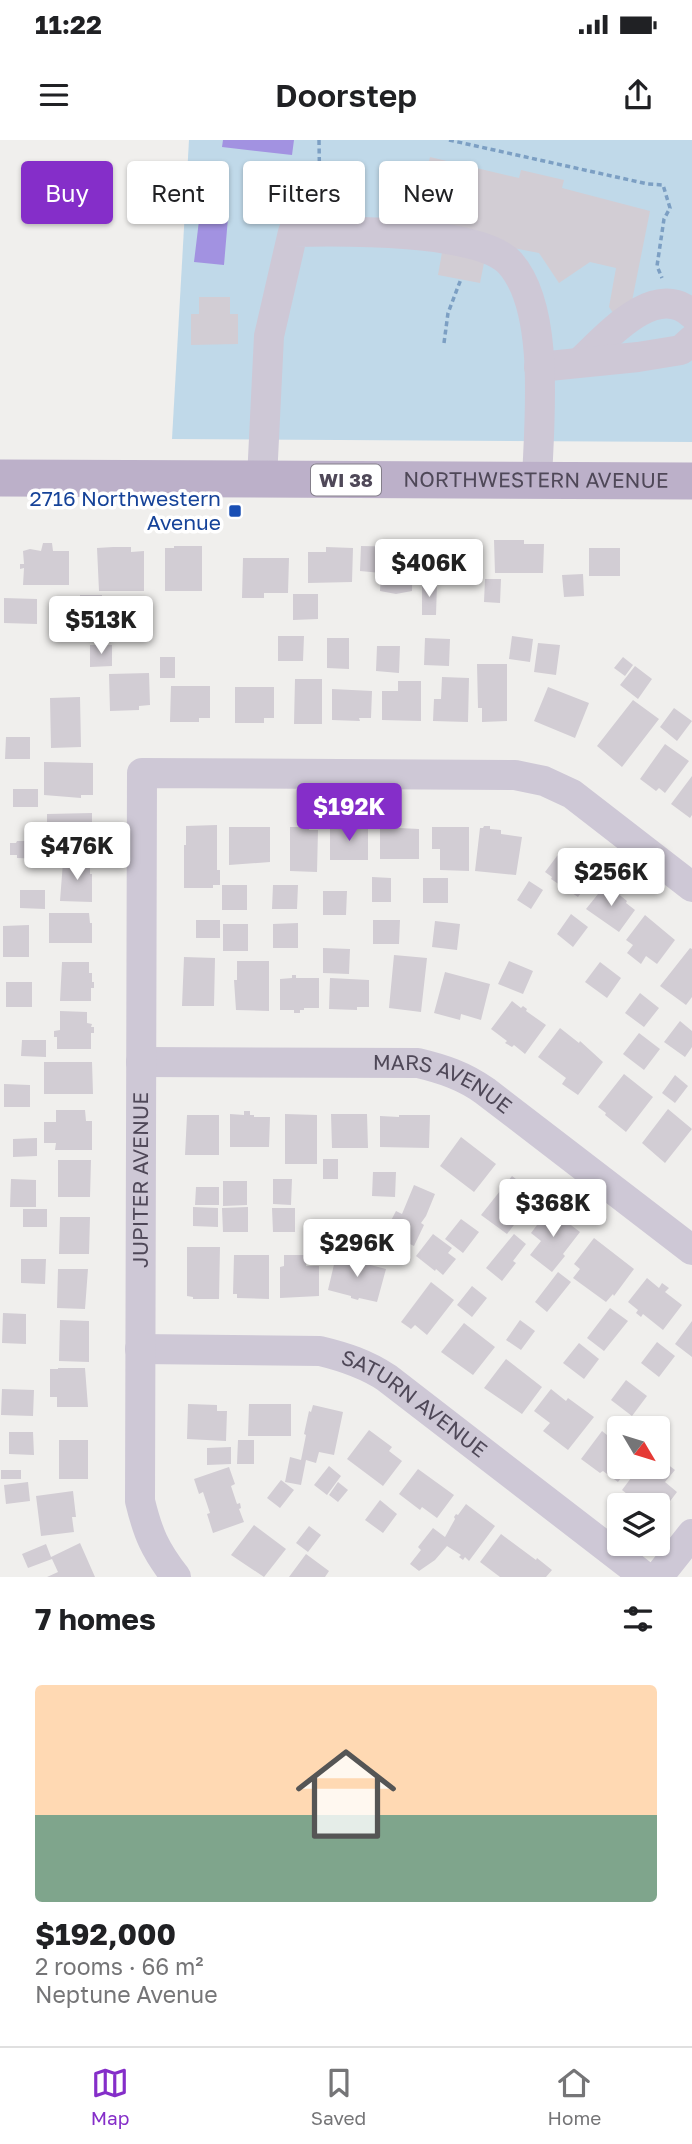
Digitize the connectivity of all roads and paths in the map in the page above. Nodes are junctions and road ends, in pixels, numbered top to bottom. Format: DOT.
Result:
graph roads {
  1 [pos="319,140"];
  2 [pos="449,140"];
  3 [pos="319,231"];
  4 [pos="461,279"];
  5 [pos="670,285"];
  6 [pos="692,314"];
  7 [pos="692,340"];
  8 [pos="444,344"];
  9 [pos="580,362"];
  10 [pos="539,367"];
  11 [pos="0,478"];
  12 [pos="262,479"];
  13 [pos="537,481"];
  14 [pos="692,481"];
  15 [pos="692,887"];
  16 [pos="141,1062"];
  17 [pos="692,1250"];
  18 [pos="140,1349"];
  19 [pos="692,1534"];
  20 [pos="176,1577"];
  21 [pos="645,1577"];
  22 [pos="658,1577"];
  1 -- 3 [label="path"];
  2 -- 5 [label="path"];
  3 -- 10 [label="street"];
  3 -- 12 [label="street"];
  4 -- 8 [label="path"];
  6 -- 9 [label="street"];
  7 -- 9 [label="street"];
  9 -- 10 [label="street"];
  10 -- 13 [label="street"];
  11 -- 12 [label="main road, NORTHWESTERN AVENUE / WI 38"];
  12 -- 13 [label="main road, NORTHWESTERN AVENUE / WI 38"];
  13 -- 14 [label="main road, NORTHWESTERN AVENUE / WI 38"];
  15 -- 16 [label="street, JUPITER AVENUE"];
  16 -- 17 [label="street, MARS AVENUE"];
  16 -- 18 [label="street, JUPITER AVENUE"];
  18 -- 20 [label="street, JUPITER AVENUE"];
  18 -- 21 [label="street, SATURN AVENUE"];
  19 -- 22 [label="street"];
}
